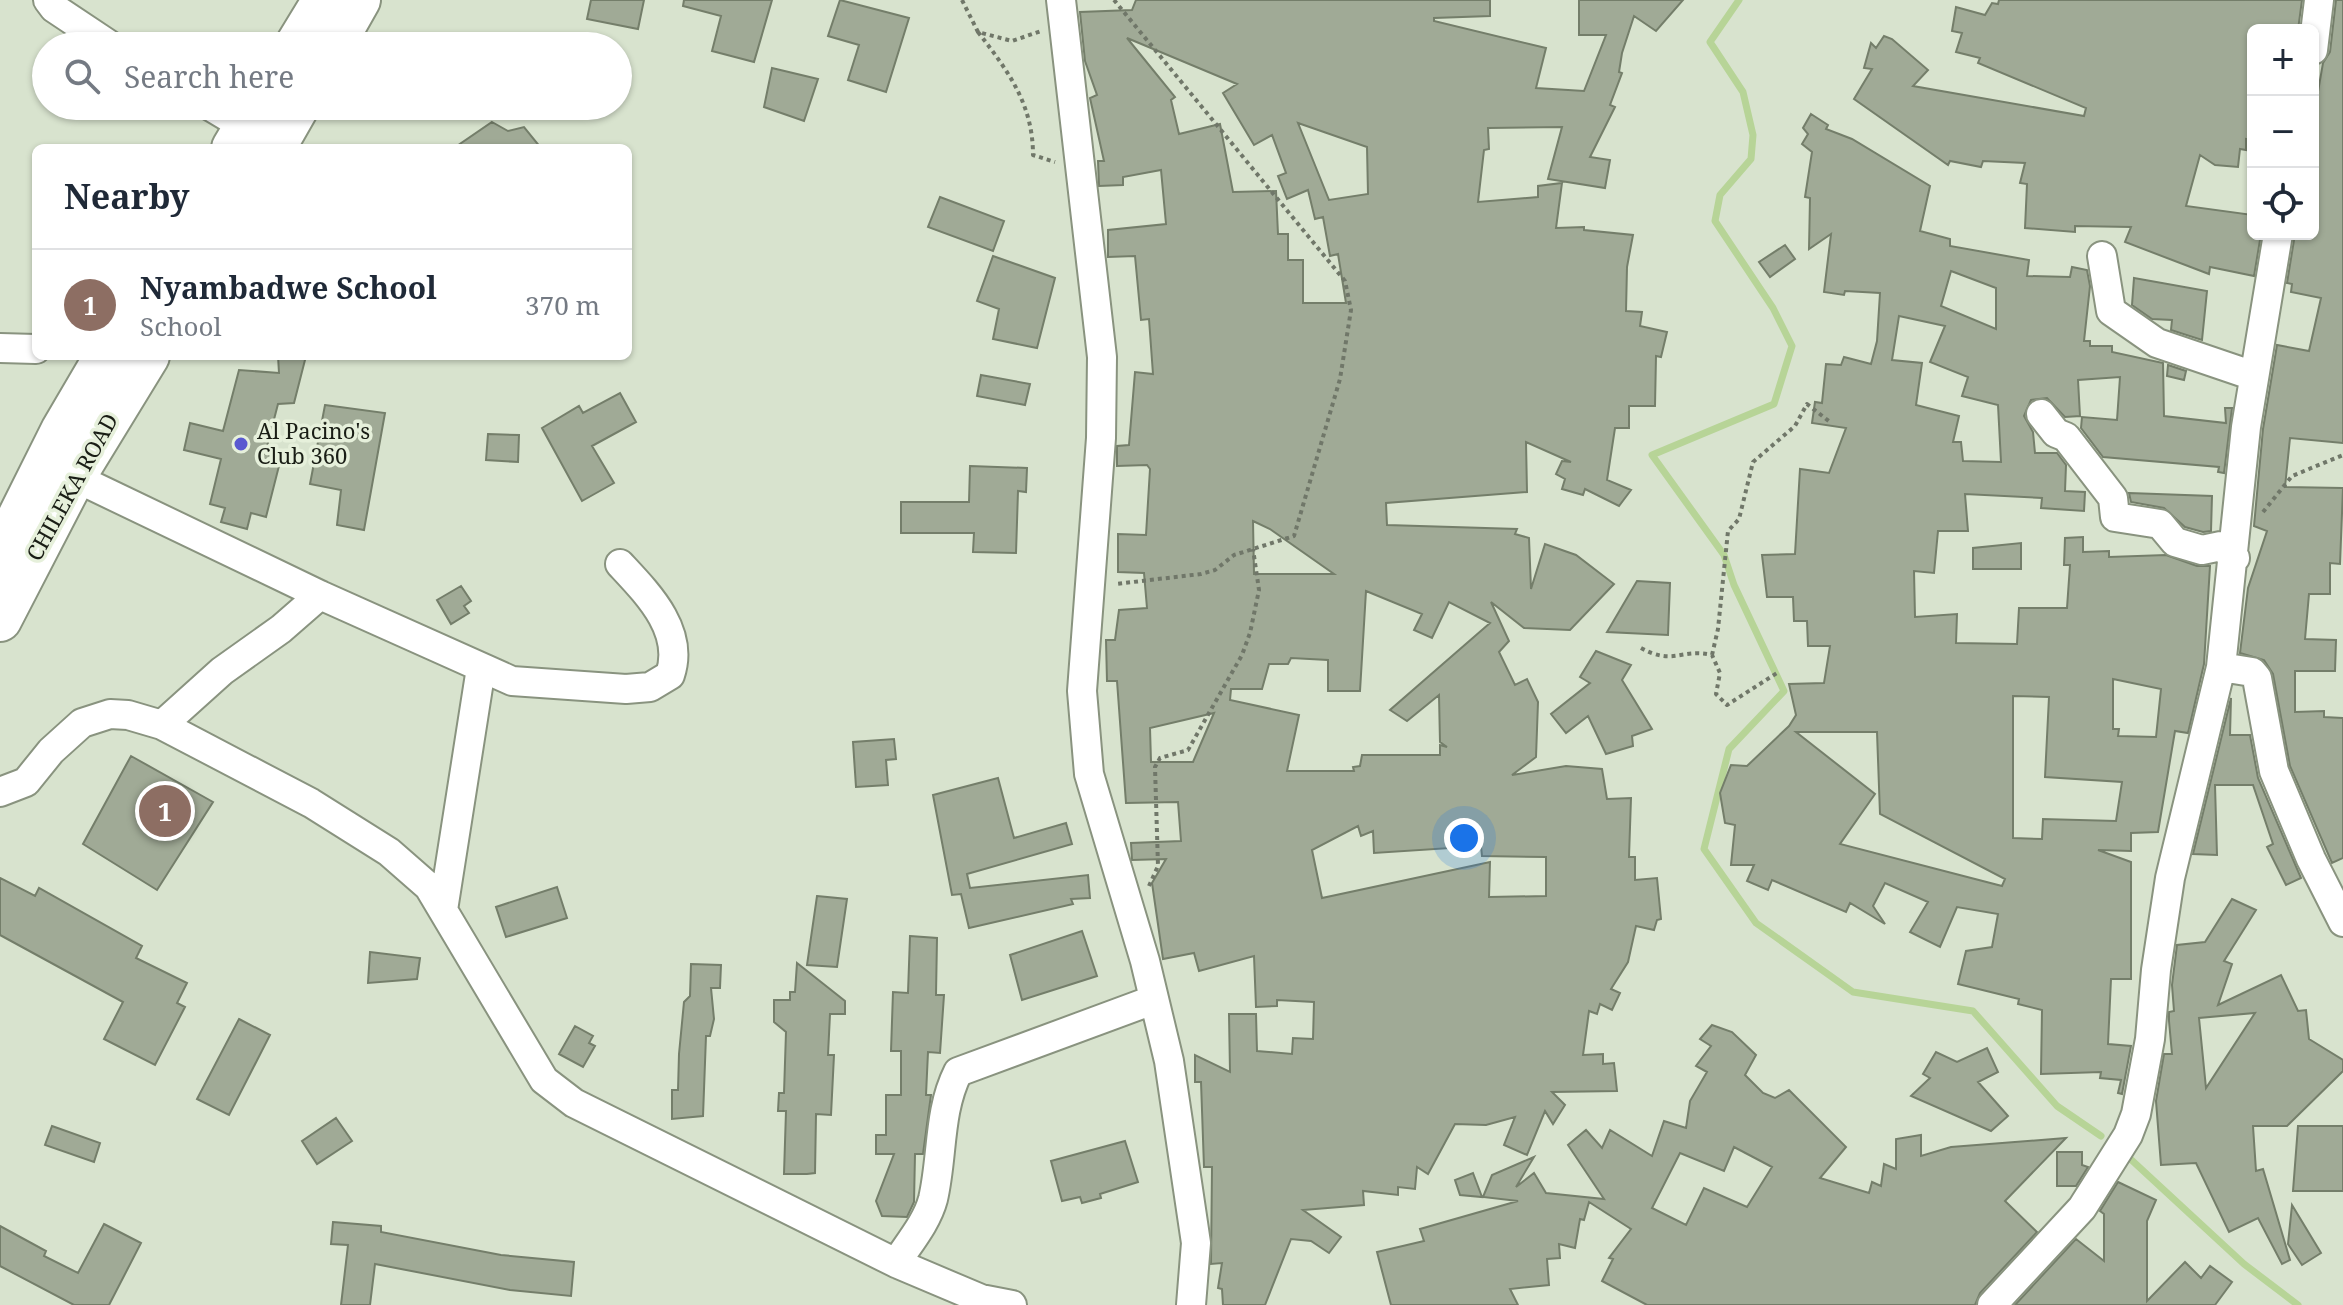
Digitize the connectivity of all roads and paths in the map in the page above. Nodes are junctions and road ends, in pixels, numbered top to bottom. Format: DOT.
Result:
graph roads {
  1 [pos="48,0"];
  2 [pos="324,0"];
  3 [pos="359,0"];
  4 [pos="962,0"];
  5 [pos="1114,0"];
  6 [pos="2319,0"];
  7 [pos="1062,7"];
  8 [pos="2316,24"];
  9 [pos="90,32"];
  10 [pos="305,32"];
  11 [pos="341,32"];
  12 [pos="978,32"];
  13 [pos="233,120"];
  14 [pos="274,120"];
  15 [pos="253,132"];
  16 [pos="1060,164"];
  17 [pos="2277,240"];
  18 [pos="2102,256"];
  19 [pos="0,348"];
  20 [pos="32,349"];
  21 [pos="104,360"];
  22 [pos="146,360"];
  23 [pos="2254,376"];
  24 [pos="2041,414"];
  25 [pos="1830,422"];
  26 [pos="2343,455"];
  27 [pos="74,477"];
  28 [pos="2262,514"];
  29 [pos="1253,549"];
  30 [pos="0,555"];
  31 [pos="2235,558"];
  32 [pos="620,564"];
  33 [pos="1090,588"];
  34 [pos="320,595"];
  35 [pos="0,620"];
  36 [pos="1641,648"];
  37 [pos="1712,655"];
  38 [pos="2221,667"];
  39 [pos="481,668"];
  40 [pos="1777,673"];
  41 [pos="162,725"];
  42 [pos="0,792"];
  43 [pos="1127,901"];
  44 [pos="443,910"];
  45 [pos="2343,922"];
  46 [pos="1153,1000"];
  47 [pos="896,1263"];
  48 [pos="1012,1305"];
  49 [pos="1191,1305"];
  50 [pos="1992,1305"];
  1 -- 9 [label="street"];
  2 -- 10 [label="highway"];
  3 -- 11 [label="highway"];
  4 -- 12 [label="path"];
  5 -- 29 [label="path"];
  6 -- 8 [label="street"];
  7 -- 12 [label="path"];
  7 -- 33 [label="street"];
  12 -- 16 [label="path"];
  13 -- 15 [label="street"];
  14 -- 15 [label="highway"];
  17 -- 23 [label="street"];
  18 -- 23 [label="street"];
  19 -- 20 [label="street"];
  21 -- 30 [label="highway, CHILEKA ROAD"];
  22 -- 27 [label="highway, CHILEKA ROAD"];
  23 -- 31 [label="street"];
  24 -- 31 [label="street"];
  25 -- 37 [label="path"];
  26 -- 28 [label="path"];
  27 -- 34 [label="street"];
  27 -- 35 [label="highway, CHILEKA ROAD"];
  29 -- 33 [label="path"];
  29 -- 43 [label="path"];
  31 -- 38 [label="street"];
  32 -- 39 [label="street"];
  33 -- 43 [label="street"];
  34 -- 39 [label="street"];
  34 -- 41 [label="street"];
  36 -- 37 [label="path"];
  37 -- 40 [label="path"];
  38 -- 45 [label="street"];
  38 -- 50 [label="street"];
  39 -- 44 [label="street"];
  41 -- 42 [label="street"];
  41 -- 44 [label="street"];
  43 -- 46 [label="street"];
  44 -- 47 [label="street"];
  46 -- 47 [label="street"];
  46 -- 49 [label="street"];
  47 -- 48 [label="street"];
}
